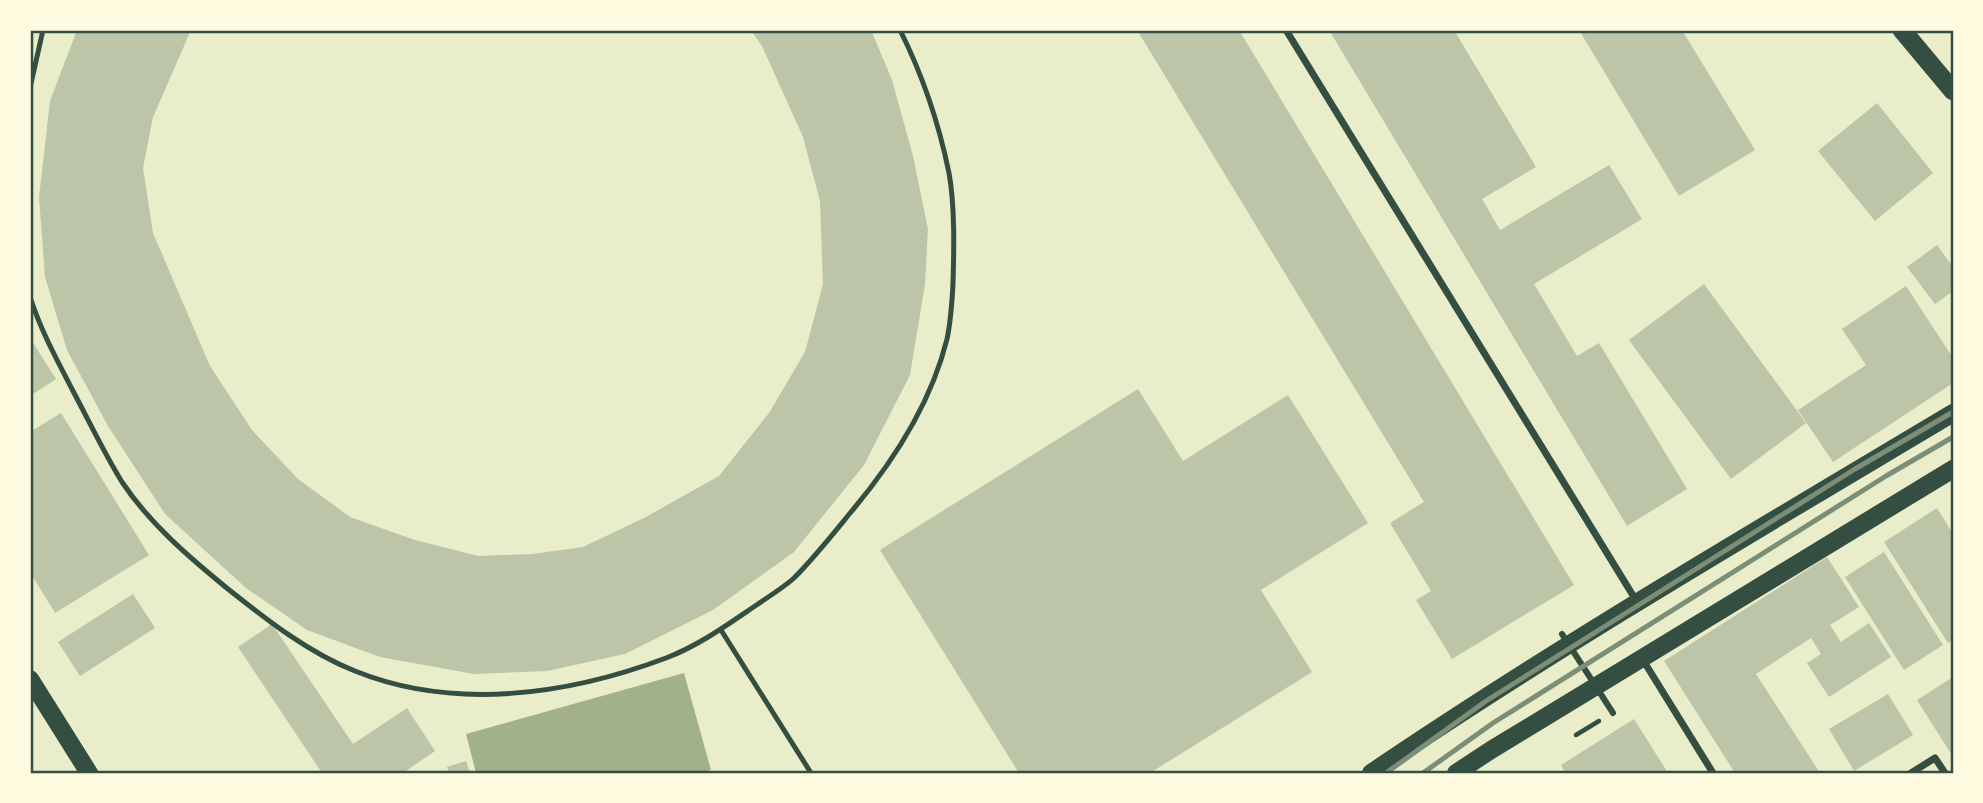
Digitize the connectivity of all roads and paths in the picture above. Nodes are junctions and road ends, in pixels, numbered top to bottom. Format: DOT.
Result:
graph roads {
  1 [pos="43,30"];
  2 [pos="900,30"];
  3 [pos="1286,30"];
  4 [pos="1902,30"];
  5 [pos="30,88"];
  6 [pos="1953,91"];
  7 [pos="30,297"];
  8 [pos="1953,413"];
  9 [pos="1953,469"];
  10 [pos="1637,603"];
  11 [pos="721,630"];
  12 [pos="1562,634"];
  13 [pos="1643,659"];
  14 [pos="30,679"];
  15 [pos="1613,713"];
  16 [pos="1576,735"];
  17 [pos="89,773"];
  18 [pos="811,773"];
  19 [pos="1371,773"];
  20 [pos="1456,773"];
  21 [pos="1713,773"];
  22 [pos="1911,773"];
  23 [pos="1944,773"];
  1 -- 5 [label="lane"];
  2 -- 11 [label="lane"];
  3 -- 10 [label="street"];
  4 -- 6 [label="highway"];
  7 -- 11 [label="lane"];
  8 -- 10 [label="main road"];
  9 -- 13 [label="main road"];
  10 -- 19 [label="main road"];
  11 -- 18 [label="lane"];
  12 -- 15 [label="street"];
  13 -- 20 [label="main road"];
  13 -- 21 [label="street"];
  14 -- 17 [label="main road"];
  15 -- 16 [label="path"];
  22 -- 23 [label="street"];
}
